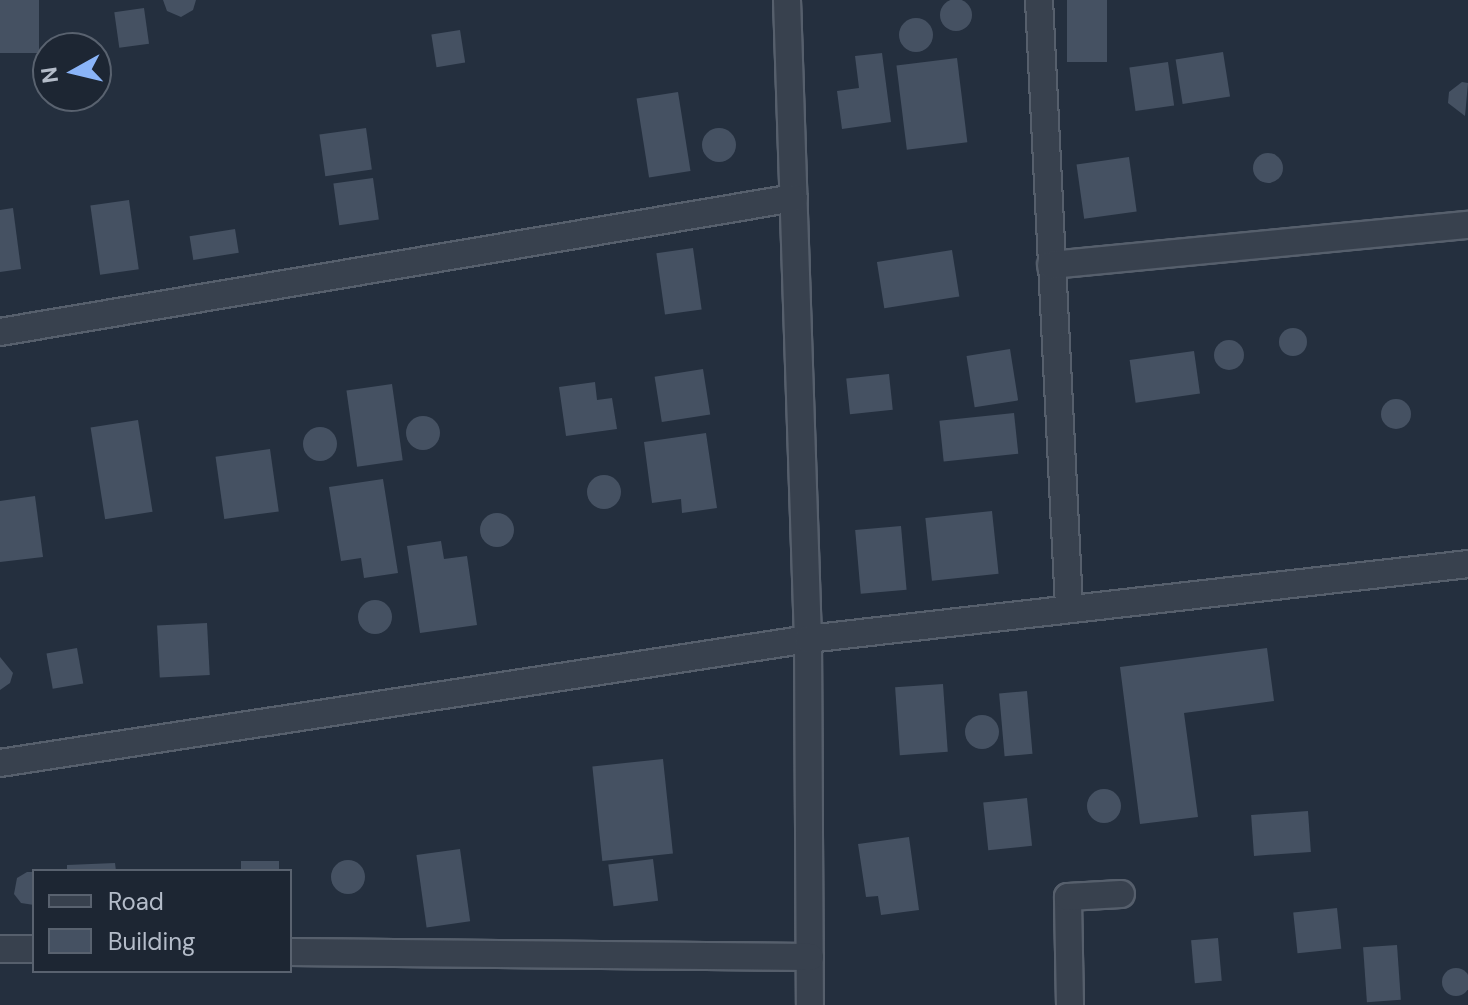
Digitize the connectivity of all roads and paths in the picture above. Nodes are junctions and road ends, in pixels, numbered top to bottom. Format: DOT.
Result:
graph roads {
  1 [pos="787,0"];
  2 [pos="1039,0"];
  3 [pos="794,198"];
  4 [pos="1468,225"];
  5 [pos="1051,265"];
  6 [pos="0,332"];
  7 [pos="1468,564"];
  8 [pos="1069,607"];
  9 [pos="808,639"];
  10 [pos="0,763"];
  11 [pos="1121,894"];
  12 [pos="0,949"];
  13 [pos="32,949"];
  14 [pos="292,952"];
  15 [pos="810,957"];
  16 [pos="810,1005"];
  17 [pos="1070,1005"];
  1 -- 3 [label="street"];
  2 -- 5 [label="street"];
  3 -- 6 [label="street"];
  3 -- 9 [label="street"];
  4 -- 5 [label="street"];
  5 -- 8 [label="street"];
  7 -- 8 [label="street"];
  8 -- 9 [label="street"];
  9 -- 10 [label="street"];
  9 -- 15 [label="street"];
  11 -- 17 [label="street"];
  12 -- 13 [label="street"];
  14 -- 15 [label="street"];
  15 -- 16 [label="street"];
}
